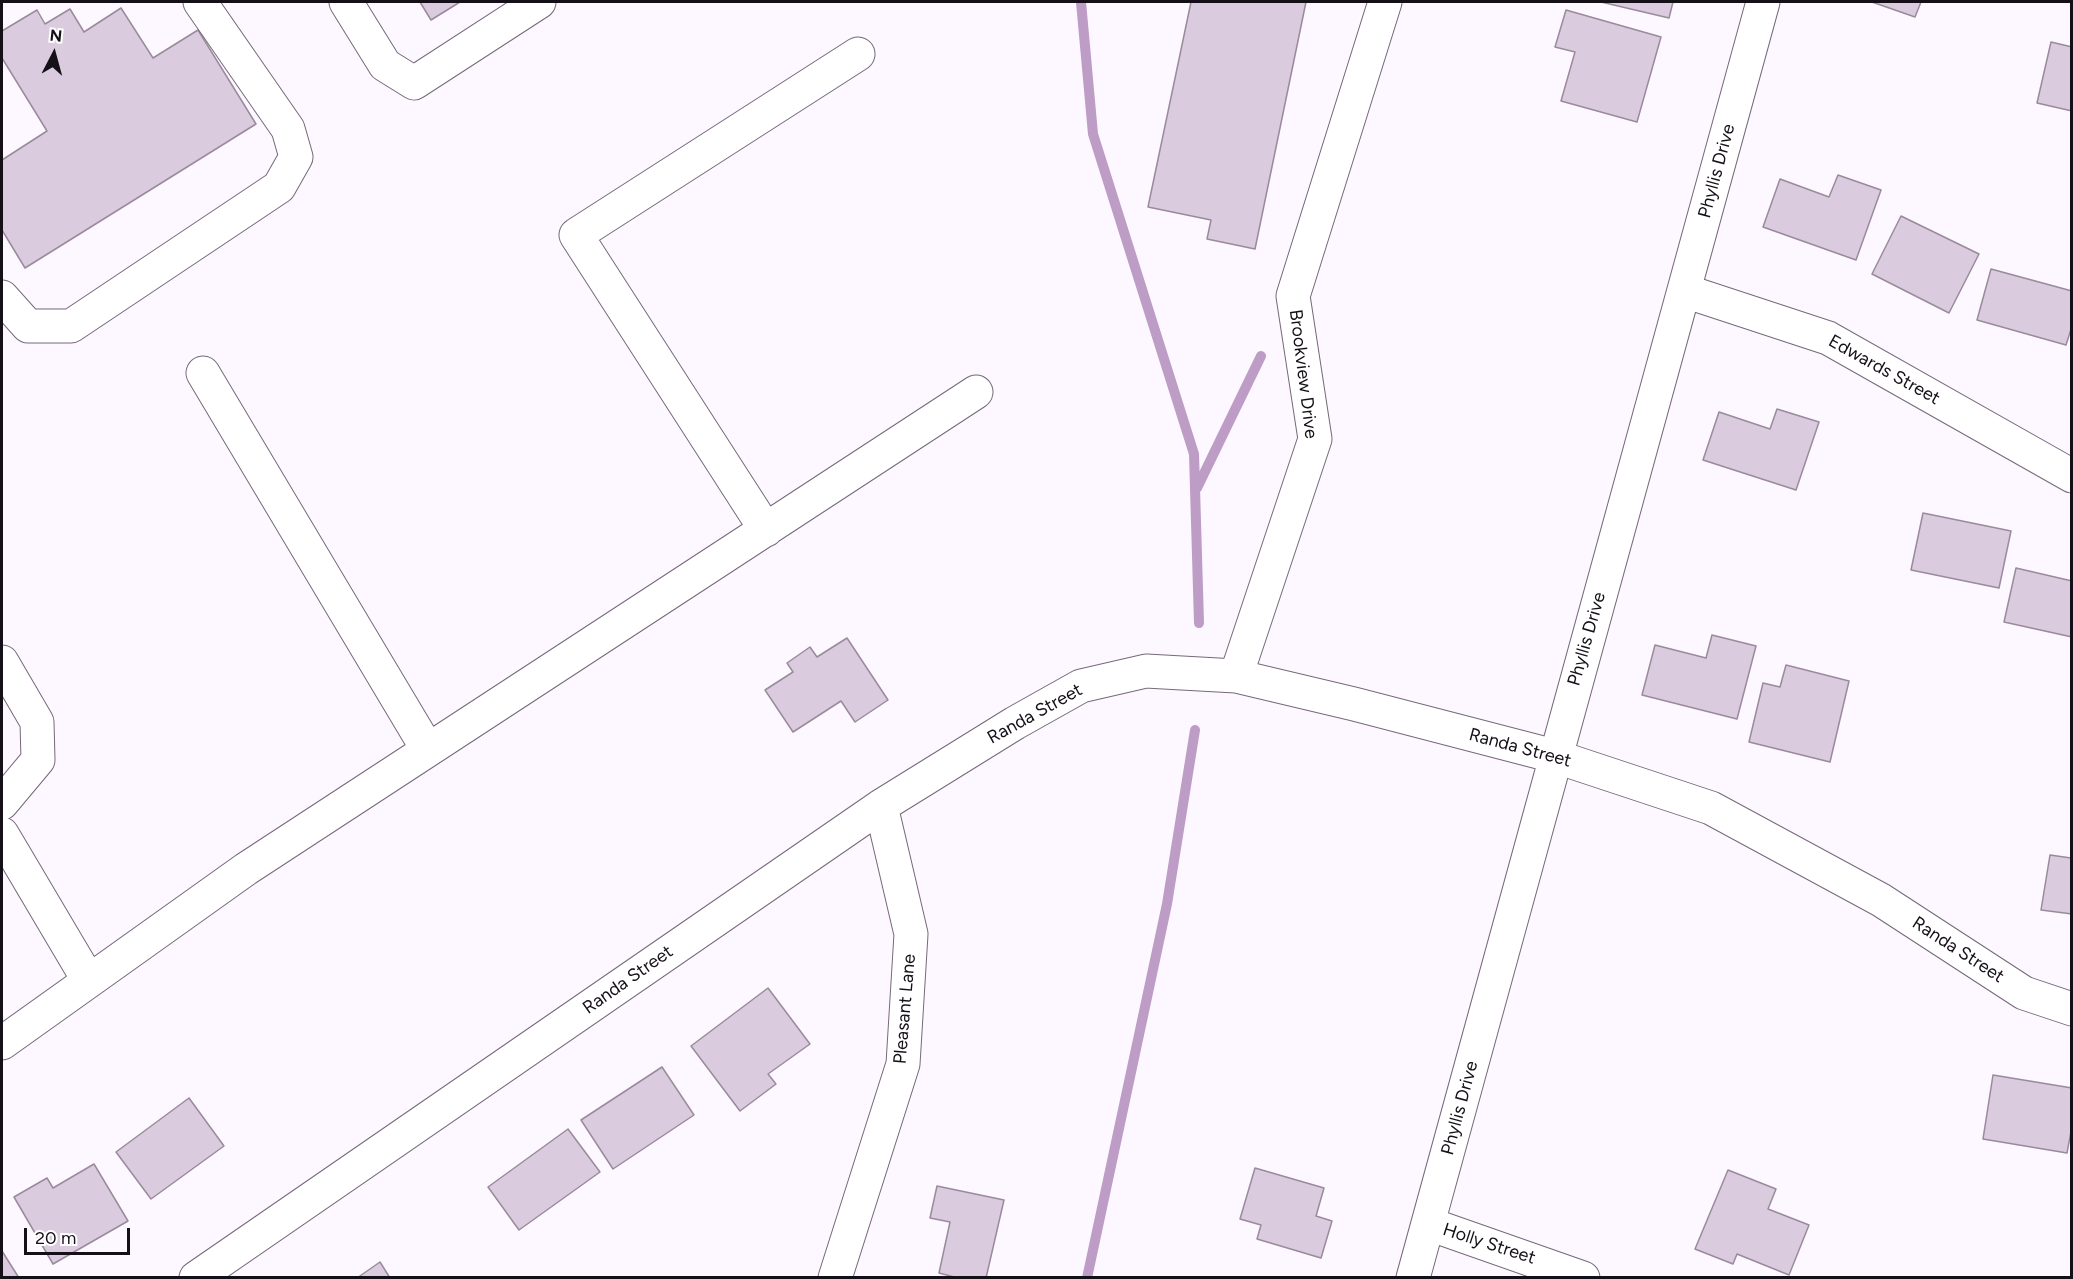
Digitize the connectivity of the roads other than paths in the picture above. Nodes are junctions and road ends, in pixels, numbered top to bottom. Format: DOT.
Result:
graph roads {
  1 [pos="200,2"];
  2 [pos="346,2"];
  3 [pos="539,2"];
  4 [pos="1385,2"];
  5 [pos="1763,2"];
  6 [pos="858,54"];
  7 [pos="1685,291"];
  8 [pos="2,297"];
  9 [pos="203,373"];
  10 [pos="976,392"];
  11 [pos="2072,476"];
  12 [pos="766,530"];
  13 [pos="2,662"];
  14 [pos="1236,676"];
  15 [pos="428,750"];
  16 [pos="1554,756"];
  17 [pos="2,803"];
  18 [pos="881,807"];
  19 [pos="2,834"];
  20 [pos="89,981"];
  21 [pos="2072,1009"];
  22 [pos="2,1043"];
  23 [pos="1428,1224"];
  24 [pos="196,1278"];
  25 [pos="835,1278"];
  26 [pos="1413,1278"];
  27 [pos="1583,1278"];
  1 -- 8 [label="street"];
  2 -- 3 [label="street"];
  4 -- 14 [label="street, Brookview Drive"];
  5 -- 7 [label="street, Phyllis Drive"];
  6 -- 12 [label="street"];
  7 -- 11 [label="street, Edwards Street"];
  7 -- 16 [label="street, Phyllis Drive"];
  9 -- 15 [label="street"];
  10 -- 12 [label="street"];
  12 -- 15 [label="street"];
  13 -- 17 [label="street"];
  14 -- 16 [label="street, Randa Street"];
  14 -- 18 [label="street, Randa Street"];
  15 -- 20 [label="street"];
  16 -- 21 [label="street, Randa Street"];
  16 -- 23 [label="street, Phyllis Drive"];
  18 -- 24 [label="street, Randa Street"];
  18 -- 25 [label="street, Pleasant Lane"];
  19 -- 20 [label="street"];
  20 -- 22 [label="street"];
  23 -- 26 [label="street, Phyllis Drive"];
  23 -- 27 [label="street, Holly Street"];
}
